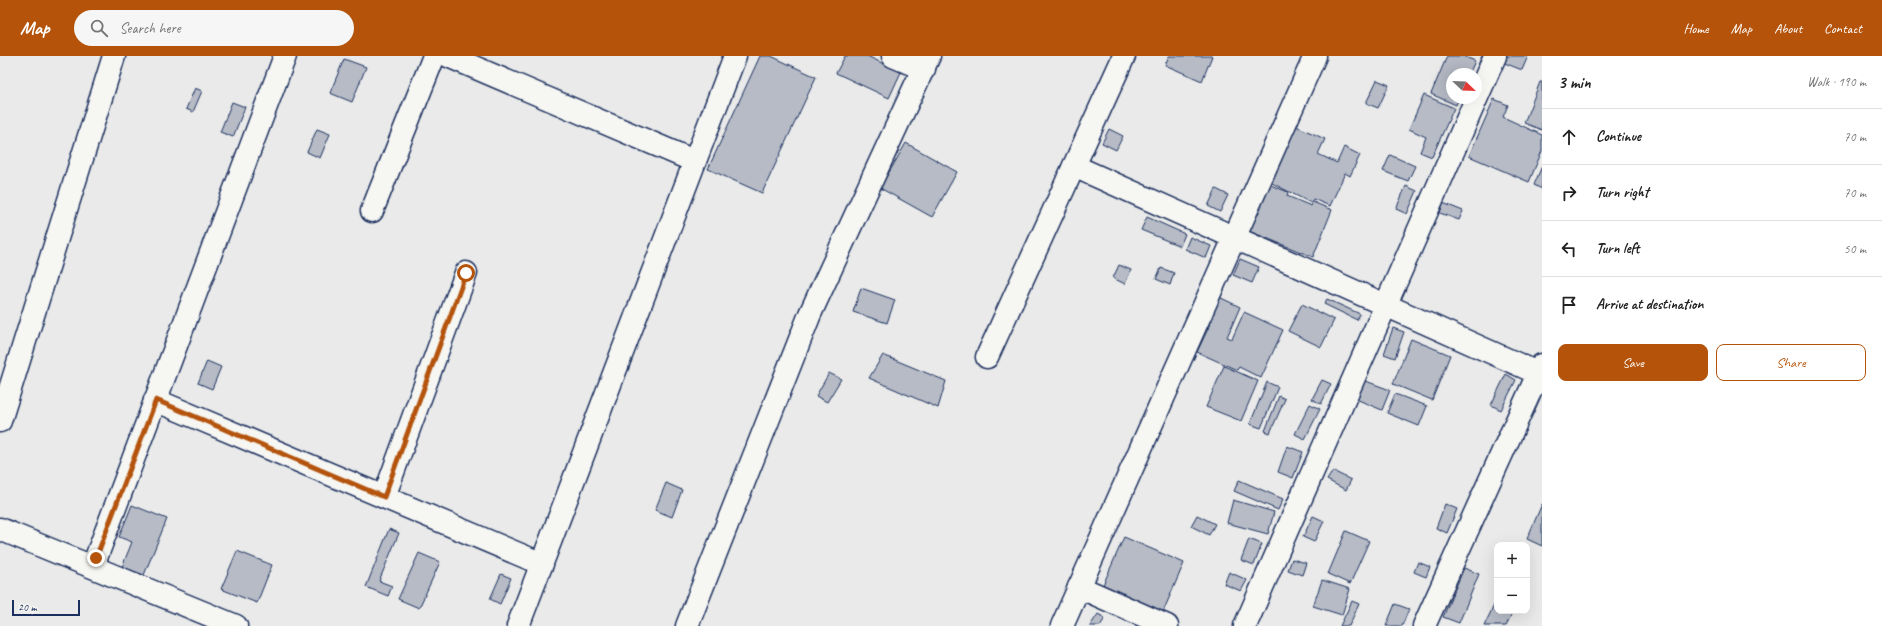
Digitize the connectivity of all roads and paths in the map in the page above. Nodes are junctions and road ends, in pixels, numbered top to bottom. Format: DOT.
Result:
graph roads {
  1 [pos="114,56"];
  2 [pos="285,56"];
  3 [pos="434,56"];
  4 [pos="448,56"];
  5 [pos="734,56"];
  6 [pos="892,56"];
  7 [pos="1124,56"];
  8 [pos="1315,56"];
  9 [pos="1494,56"];
  10 [pos="926,63"];
  11 [pos="694,161"];
  12 [pos="1074,166"];
  13 [pos="372,211"];
  14 [pos="1234,238"];
  15 [pos="466,273"];
  16 [pos="1386,305"];
  17 [pos="987,357"];
  18 [pos="1541,371"];
  19 [pos="156,400"];
  20 [pos="0,421"];
  21 [pos="384,497"];
  22 [pos="1,532"];
  23 [pos="96,558"];
  24 [pos="542,564"];
  25 [pos="1080,587"];
  26 [pos="236,626"];
  27 [pos="518,626"];
  28 [pos="687,626"];
  29 [pos="1062,626"];
  30 [pos="1167,626"];
  31 [pos="1245,626"];
  32 [pos="1424,626"];
  1 -- 20 [label="street"];
  2 -- 19 [label="street"];
  3 -- 13 [label="street"];
  4 -- 11 [label="street"];
  5 -- 11 [label="street"];
  6 -- 10 [label="street"];
  7 -- 12 [label="street"];
  8 -- 14 [label="street"];
  9 -- 16 [label="street"];
  10 -- 28 [label="street"];
  11 -- 24 [label="street"];
  12 -- 14 [label="street"];
  12 -- 17 [label="street"];
  14 -- 16 [label="street"];
  14 -- 25 [label="street"];
  15 -- 21 [label="street"];
  16 -- 18 [label="street"];
  16 -- 31 [label="street"];
  18 -- 32 [label="street"];
  19 -- 21 [label="street"];
  19 -- 23 [label="street"];
  21 -- 24 [label="street"];
  22 -- 26 [label="street"];
  24 -- 27 [label="street"];
  25 -- 29 [label="street"];
  25 -- 30 [label="street"];
}
